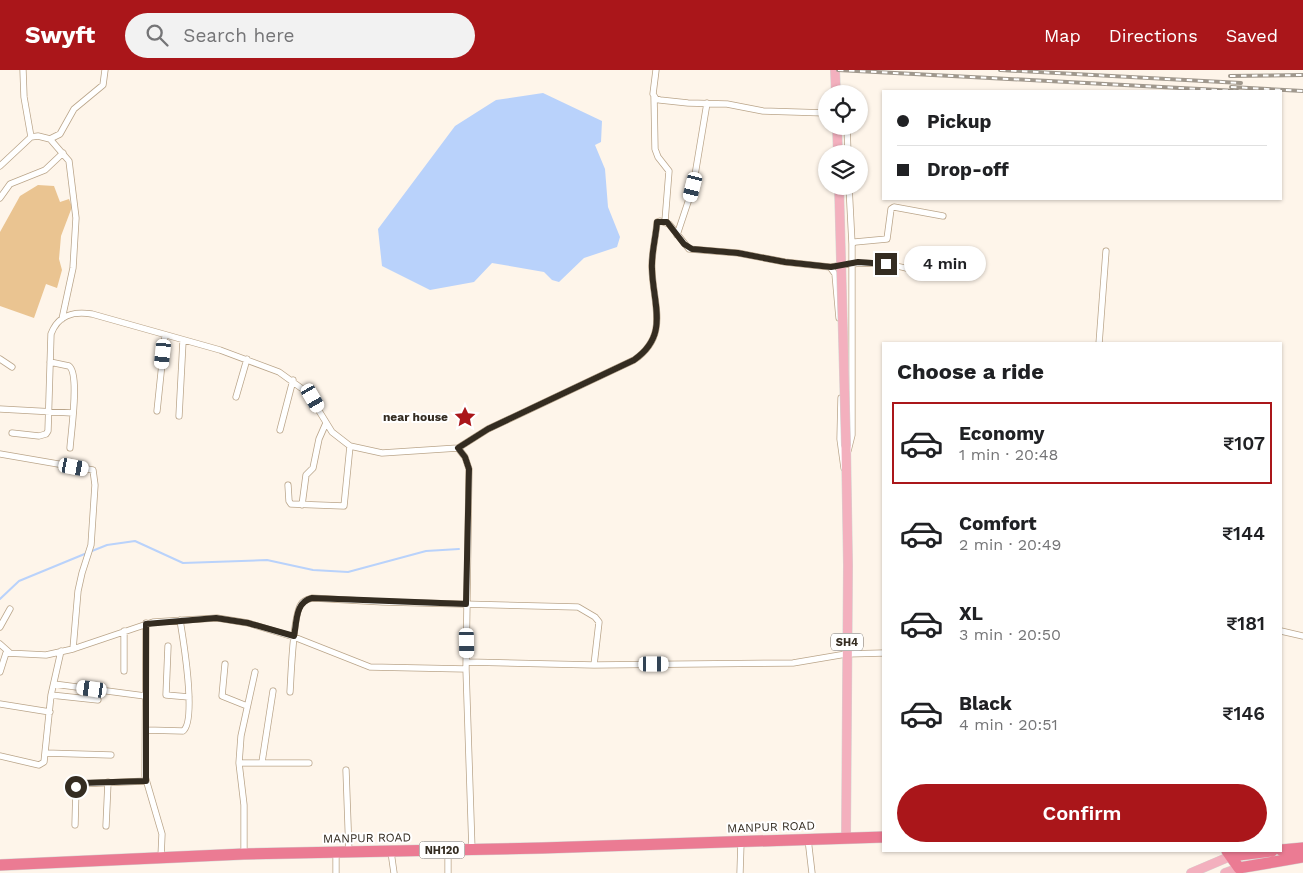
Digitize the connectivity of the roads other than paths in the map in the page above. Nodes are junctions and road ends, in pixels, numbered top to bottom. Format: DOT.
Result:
graph roads {
  1 [pos="23,70"];
  2 [pos="106,70"];
  3 [pos="656,70"];
  4 [pos="835,70"];
  5 [pos="836,85"];
  6 [pos="654,96"];
  7 [pos="708,104"];
  8 [pos="818,113"];
  9 [pos="31,138"];
  10 [pos="50,139"];
  11 [pos="64,153"];
  12 [pos="0,166"];
  13 [pos="839,195"];
  14 [pos="849,195"];
  15 [pos="0,198"];
  16 [pos="943,216"];
  17 [pos="665,221"];
  18 [pos="677,235"];
  19 [pos="852,244"];
  20 [pos="1106,250"];
  21 [pos="851,263"];
  22 [pos="831,267"];
  23 [pos="924,272"];
  24 [pos="62,319"];
  25 [pos="165,334"];
  26 [pos="182,341"];
  27 [pos="1099,342"];
  28 [pos="247,359"];
  29 [pos="0,360"];
  30 [pos="50,362"];
  31 [pos="12,367"];
  32 [pos="293,380"];
  33 [pos="236,396"];
  34 [pos="0,410"];
  35 [pos="50,411"];
  36 [pos="157,412"];
  37 [pos="73,413"];
  38 [pos="179,416"];
  39 [pos="326,423"];
  40 [pos="280,430"];
  41 [pos="12,433"];
  42 [pos="350,446"];
  43 [pos="70,448"];
  44 [pos="458,448"];
  45 [pos="846,451"];
  46 [pos="0,454"];
  47 [pos="845,475"];
  48 [pos="288,485"];
  49 [pos="302,505"];
  50 [pos="466,604"];
  51 [pos="10,610"];
  52 [pos="180,620"];
  53 [pos="146,624"];
  54 [pos="0,627"];
  55 [pos="124,631"];
  56 [pos="1282,631"];
  57 [pos="294,636"];
  58 [pos="1303,636"];
  59 [pos="0,644"];
  60 [pos="168,646"];
  61 [pos="73,649"];
  62 [pos="61,651"];
  63 [pos="9,652"];
  64 [pos="882,653"];
  65 [pos="846,654"];
  66 [pos="226,664"];
  67 [pos="467,665"];
  68 [pos="594,665"];
  69 [pos="124,671"];
  70 [pos="0,672"];
  71 [pos="255,672"];
  72 [pos="54,684"];
  73 [pos="273,691"];
  74 [pos="290,692"];
  75 [pos="51,694"];
  76 [pos="145,696"];
  77 [pos="189,697"];
  78 [pos="98,700"];
  79 [pos="0,704"];
  80 [pos="247,706"];
  81 [pos="50,712"];
  82 [pos="146,730"];
  83 [pos="45,752"];
  84 [pos="111,755"];
  85 [pos="0,756"];
  86 [pos="262,762"];
  87 [pos="239,763"];
  88 [pos="309,763"];
  89 [pos="346,770"];
  90 [pos="146,781"];
  91 [pos="108,782"];
  92 [pos="75,825"];
  93 [pos="106,826"];
  94 [pos="882,837"];
  95 [pos="846,838"];
  96 [pos="808,839"];
  97 [pos="741,842"];
  98 [pos="1303,848"];
  99 [pos="448,850"];
  100 [pos="472,850"];
  101 [pos="1282,850"];
  102 [pos="391,852"];
  103 [pos="1258,852"];
  104 [pos="336,853"];
  105 [pos="349,853"];
  106 [pos="244,854"];
  107 [pos="1229,854"];
  108 [pos="162,857"];
  109 [pos="1303,857"];
  110 [pos="2,868"];
  111 [pos="47,868"];
  112 [pos="1239,868"];
  113 [pos="336,873"];
  114 [pos="394,873"];
  115 [pos="448,873"];
  116 [pos="740,873"];
  117 [pos="812,873"];
  118 [pos="1191,873"];
  119 [pos="1225,873"];
  1 -- 9 [label="street"];
  2 -- 10 [label="street"];
  3 -- 6 [label="street"];
  4 -- 5 [label="main road"];
  6 -- 7 [label="street"];
  6 -- 17 [label="street"];
  7 -- 8 [label="street"];
  7 -- 18 [label="street"];
  9 -- 10 [label="street"];
  9 -- 12 [label="street"];
  10 -- 11 [label="street"];
  11 -- 15 [label="street"];
  11 -- 24 [label="street"];
  13 -- 45 [label="main road, SH4, bridge"];
  14 -- 19 [label="street"];
  16 -- 19 [label="street"];
  17 -- 18 [label="street"];
  17 -- 44 [label="street"];
  18 -- 22 [label="street"];
  19 -- 21 [label="street"];
  20 -- 27 [label="street"];
  21 -- 22 [label="street"];
  21 -- 23 [label="street"];
  21 -- 45 [label="street"];
  22 -- 47 [label="street"];
  24 -- 25 [label="street"];
  24 -- 30 [label="street"];
  25 -- 26 [label="street"];
  25 -- 36 [label="street"];
  26 -- 28 [label="street"];
  26 -- 38 [label="street"];
  28 -- 32 [label="street"];
  28 -- 33 [label="street"];
  29 -- 31 [label="street"];
  30 -- 35 [label="street"];
  30 -- 37 [label="street"];
  32 -- 39 [label="street"];
  32 -- 40 [label="street"];
  34 -- 35 [label="street"];
  35 -- 37 [label="street"];
  35 -- 41 [label="street"];
  37 -- 43 [label="street"];
  39 -- 42 [label="street"];
  39 -- 49 [label="street"];
  42 -- 44 [label="street"];
  42 -- 49 [label="street"];
  44 -- 50 [label="street"];
  45 -- 47 [label="main road, SH4"];
  46 -- 61 [label="street"];
  47 -- 65 [label="main road, SH4"];
  48 -- 49 [label="street"];
  50 -- 57 [label="street"];
  50 -- 67 [label="street"];
  50 -- 68 [label="street"];
  51 -- 54 [label="street"];
  52 -- 53 [label="street"];
  52 -- 57 [label="street"];
  52 -- 77 [label="street"];
  53 -- 55 [label="street"];
  53 -- 76 [label="street"];
  55 -- 61 [label="street"];
  55 -- 69 [label="street"];
  56 -- 58 [label="street"];
  57 -- 67 [label="street"];
  57 -- 74 [label="street"];
  59 -- 63 [label="street"];
  60 -- 77 [label="street"];
  61 -- 62 [label="street"];
  62 -- 63 [label="street"];
  62 -- 72 [label="street"];
  63 -- 70 [label="street"];
  64 -- 65 [label="street"];
  65 -- 68 [label="street"];
  65 -- 95 [label="main road, SH4"];
  66 -- 80 [label="street"];
  67 -- 68 [label="street"];
  67 -- 100 [label="street"];
  71 -- 80 [label="street"];
  72 -- 75 [label="street"];
  72 -- 76 [label="street"];
  73 -- 86 [label="street"];
  75 -- 78 [label="street"];
  75 -- 81 [label="street"];
  76 -- 82 [label="street"];
  77 -- 82 [label="street"];
  79 -- 81 [label="street"];
  80 -- 87 [label="street"];
  81 -- 83 [label="street"];
  82 -- 90 [label="street"];
  83 -- 84 [label="street"];
  83 -- 85 [label="street"];
  86 -- 87 [label="street"];
  86 -- 88 [label="street"];
  87 -- 106 [label="street"];
  89 -- 105 [label="street"];
  90 -- 91 [label="street"];
  90 -- 108 [label="street"];
  91 -- 92 [label="street"];
  91 -- 93 [label="street"];
  94 -- 95 [label="highway, MANPUR ROAD / NH120"];
  95 -- 96 [label="highway, MANPUR ROAD / NH120"];
  96 -- 97 [label="highway, MANPUR ROAD / NH120"];
  96 -- 117 [label="street"];
  97 -- 100 [label="highway, MANPUR ROAD / NH120"];
  97 -- 116 [label="street"];
  98 -- 101 [label="highway"];
  99 -- 100 [label="highway, MANPUR ROAD / NH120"];
  99 -- 102 [label="highway, MANPUR ROAD / NH120"];
  99 -- 115 [label="street"];
  102 -- 105 [label="highway, MANPUR ROAD / NH120"];
  102 -- 114 [label="street"];
  103 -- 107 [label="highway"];
  104 -- 105 [label="highway, MANPUR ROAD / NH120"];
  104 -- 106 [label="highway, MANPUR ROAD / NH120"];
  104 -- 113 [label="street"];
  106 -- 108 [label="highway, MANPUR ROAD / NH120"];
  107 -- 112 [label="highway"];
  107 -- 118 [label="main road"];
  108 -- 111 [label="highway, MANPUR ROAD / NH120"];
  109 -- 112 [label="highway"];
  110 -- 111 [label="highway, MANPUR ROAD / NH120"];
  112 -- 119 [label="main road"];
}
